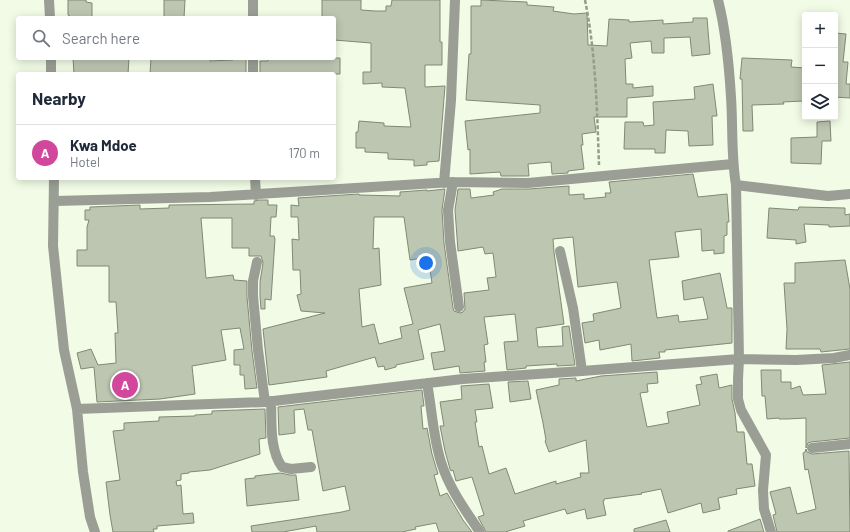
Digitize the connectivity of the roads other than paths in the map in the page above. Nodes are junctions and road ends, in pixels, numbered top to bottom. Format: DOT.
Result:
graph roads {
  1 [pos="49,0"];
  2 [pos="253,0"];
  3 [pos="455,0"];
  4 [pos="718,0"];
  5 [pos="50,16"];
  6 [pos="253,16"];
  7 [pos="51,60"];
  8 [pos="253,60"];
  9 [pos="51,72"];
  10 [pos="253,72"];
  11 [pos="733,164"];
  12 [pos="54,180"];
  13 [pos="255,180"];
  14 [pos="449,183"];
  15 [pos="736,185"];
  16 [pos="256,194"];
  17 [pos="850,194"];
  18 [pos="55,201"];
  19 [pos="560,251"];
  20 [pos="257,262"];
  21 [pos="459,307"];
  22 [pos="850,355"];
  23 [pos="739,359"];
  24 [pos="582,372"];
  25 [pos="427,383"];
  26 [pos="268,401"];
  27 [pos="77,409"];
  28 [pos="850,444"];
  29 [pos="812,448"];
  30 [pos="311,467"];
  31 [pos="95,532"];
  32 [pos="480,532"];
  33 [pos="771,532"];
  1 -- 5 [label="street"];
  2 -- 6 [label="street"];
  3 -- 14 [label="street"];
  4 -- 11 [label="street"];
  7 -- 9 [label="street"];
  8 -- 10 [label="street"];
  11 -- 14 [label="street"];
  11 -- 15 [label="street"];
  12 -- 18 [label="street"];
  13 -- 16 [label="street"];
  14 -- 16 [label="street"];
  14 -- 21 [label="street"];
  15 -- 17 [label="street"];
  15 -- 23 [label="street"];
  16 -- 18 [label="street"];
  18 -- 27 [label="street"];
  19 -- 24 [label="street"];
  20 -- 26 [label="street"];
  22 -- 23 [label="street"];
  23 -- 24 [label="street"];
  23 -- 33 [label="street"];
  24 -- 25 [label="street"];
  25 -- 26 [label="street"];
  25 -- 32 [label="street"];
  26 -- 27 [label="street"];
  26 -- 30 [label="street"];
  27 -- 31 [label="street"];
  28 -- 29 [label="street"];
}
